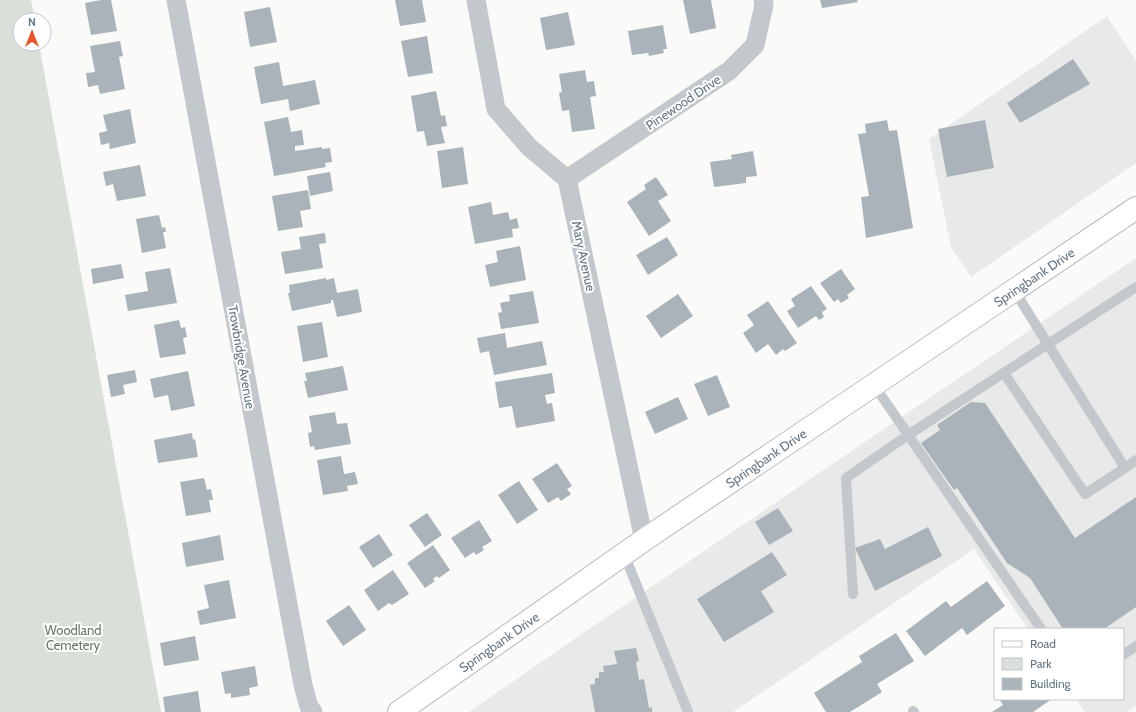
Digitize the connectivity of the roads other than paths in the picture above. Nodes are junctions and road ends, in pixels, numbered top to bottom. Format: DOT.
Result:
graph roads {
  1 [pos="176,0"];
  2 [pos="476,0"];
  3 [pos="763,0"];
  4 [pos="567,179"];
  5 [pos="1136,208"];
  6 [pos="1136,287"];
  7 [pos="1014,290"];
  8 [pos="1048,344"];
  9 [pos="1004,373"];
  10 [pos="874,385"];
  11 [pos="908,435"];
  12 [pos="1136,460"];
  13 [pos="1125,468"];
  14 [pos="644,540"];
  15 [pos="624,554"];
  16 [pos="853,594"];
  17 [pos="1040,628"];
  18 [pos="1136,646"];
  19 [pos="1124,654"];
  20 [pos="313,712"];
  21 [pos="399,712"];
  22 [pos="688,712"];
  1 -- 20 [label="street, Trowbridge Avenue"];
  2 -- 4 [label="street"];
  3 -- 4 [label="street, Pinewood Drive"];
  4 -- 14 [label="street, Mary Avenue"];
  5 -- 7 [label="main road, Springbank Drive"];
  6 -- 8 [label="lane"];
  7 -- 8 [label="lane"];
  7 -- 10 [label="main road, Springbank Drive"];
  8 -- 9 [label="lane"];
  8 -- 13 [label="lane"];
  9 -- 11 [label="lane"];
  9 -- 13 [label="lane"];
  10 -- 11 [label="lane"];
  10 -- 14 [label="main road, Springbank Drive"];
  11 -- 16 [label="lane"];
  11 -- 17 [label="lane"];
  12 -- 13 [label="lane"];
  14 -- 15 [label="main road, Springbank Drive"];
  15 -- 21 [label="main road, Springbank Drive"];
  15 -- 22 [label="lane"];
  18 -- 19 [label="lane"];
}
